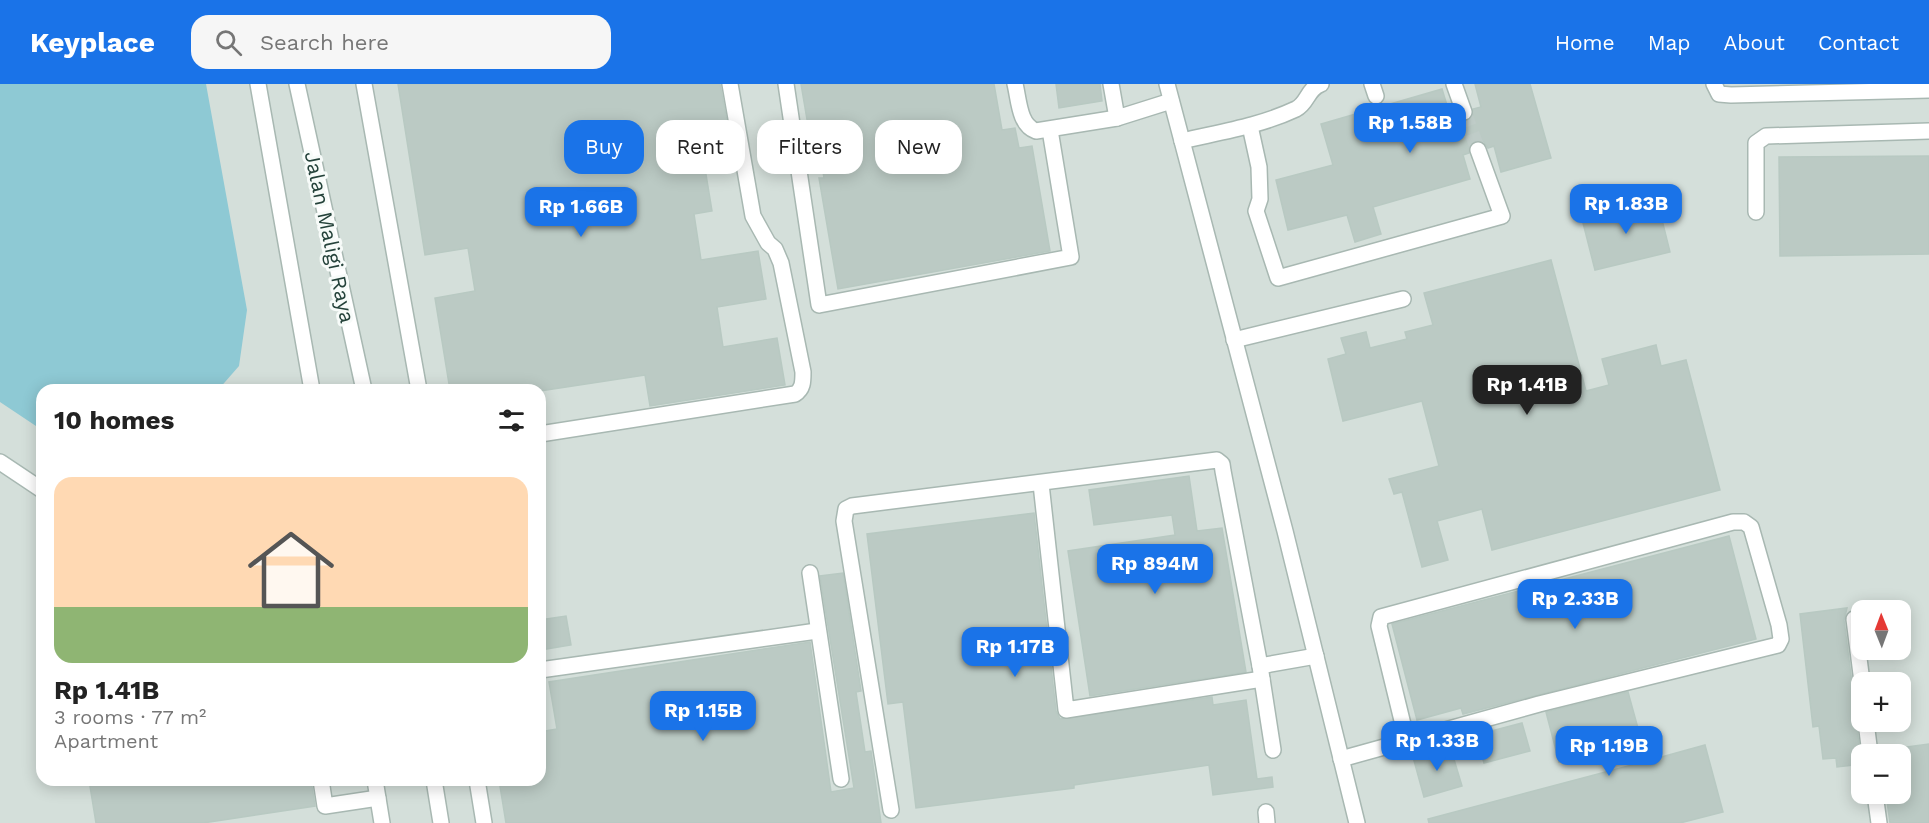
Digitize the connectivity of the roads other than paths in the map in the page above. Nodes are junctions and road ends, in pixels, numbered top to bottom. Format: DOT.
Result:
graph roads {
  1 [pos="258,84"];
  2 [pos="297,84"];
  3 [pos="364,84"];
  4 [pos="730,84"];
  5 [pos="786,84"];
  6 [pos="1015,84"];
  7 [pos="1111,84"];
  8 [pos="1167,84"];
  9 [pos="1322,84"];
  10 [pos="1454,84"];
  11 [pos="1714,84"];
  12 [pos="1929,90"];
  13 [pos="1171,101"];
  14 [pos="1464,112"];
  15 [pos="1118,118"];
  16 [pos="1250,126"];
  17 [pos="1050,130"];
  18 [pos="1929,131"];
  19 [pos="1182,141"];
  20 [pos="1478,150"];
  21 [pos="1756,212"];
  22 [pos="1403,299"];
  23 [pos="1234,340"];
  24 [pos="311,384"];
  25 [pos="363,384"];
  26 [pos="418,384"];
  27 [pos="546,434"];
  28 [pos="0,462"];
  29 [pos="1041,484"];
  30 [pos="36,486"];
  31 [pos="810,573"];
  32 [pos="817,631"];
  33 [pos="1316,656"];
  34 [pos="546,669"];
  35 [pos="1261,672"];
  36 [pos="1407,741"];
  37 [pos="1273,750"];
  38 [pos="1341,759"];
  39 [pos="841,779"];
  40 [pos="322,786"];
  41 [pos="376,786"];
  42 [pos="435,786"];
  43 [pos="478,786"];
  44 [pos="378,798"];
  45 [pos="1876,804"];
  46 [pos="891,810"];
  47 [pos="382,823"];
  48 [pos="441,823"];
  49 [pos="483,823"];
  50 [pos="1357,823"];
  51 [pos="1879,823"];
  1 -- 24 [label="lane, Jalan Maligi Raya"];
  2 -- 25 [label="lane, Jalan Maligi Raya"];
  3 -- 26 [label="lane"];
  4 -- 27 [label="lane"];
  5 -- 17 [label="lane"];
  6 -- 17 [label="lane"];
  7 -- 15 [label="lane"];
  8 -- 13 [label="lane"];
  9 -- 16 [label="lane"];
  10 -- 14 [label="lane"];
  11 -- 12 [label="lane"];
  13 -- 15 [label="lane"];
  13 -- 19 [label="lane"];
  15 -- 17 [label="lane"];
  16 -- 19 [label="lane"];
  16 -- 20 [label="lane"];
  18 -- 21 [label="lane"];
  19 -- 23 [label="lane"];
  22 -- 23 [label="lane"];
  23 -- 33 [label="lane"];
  28 -- 30 [label="lane"];
  29 -- 35 [label="lane"];
  29 -- 35 [label="lane"];
  29 -- 46 [label="lane"];
  31 -- 32 [label="lane"];
  32 -- 34 [label="lane"];
  32 -- 39 [label="lane"];
  33 -- 35 [label="lane"];
  33 -- 38 [label="lane"];
  35 -- 37 [label="lane"];
  36 -- 36 [label="lane"];
  36 -- 38 [label="lane"];
  38 -- 50 [label="lane"];
  40 -- 44 [label="lane"];
  41 -- 44 [label="lane"];
  42 -- 48 [label="lane"];
  43 -- 49 [label="lane"];
  44 -- 47 [label="lane"];
  45 -- 51 [label="lane"];
}
